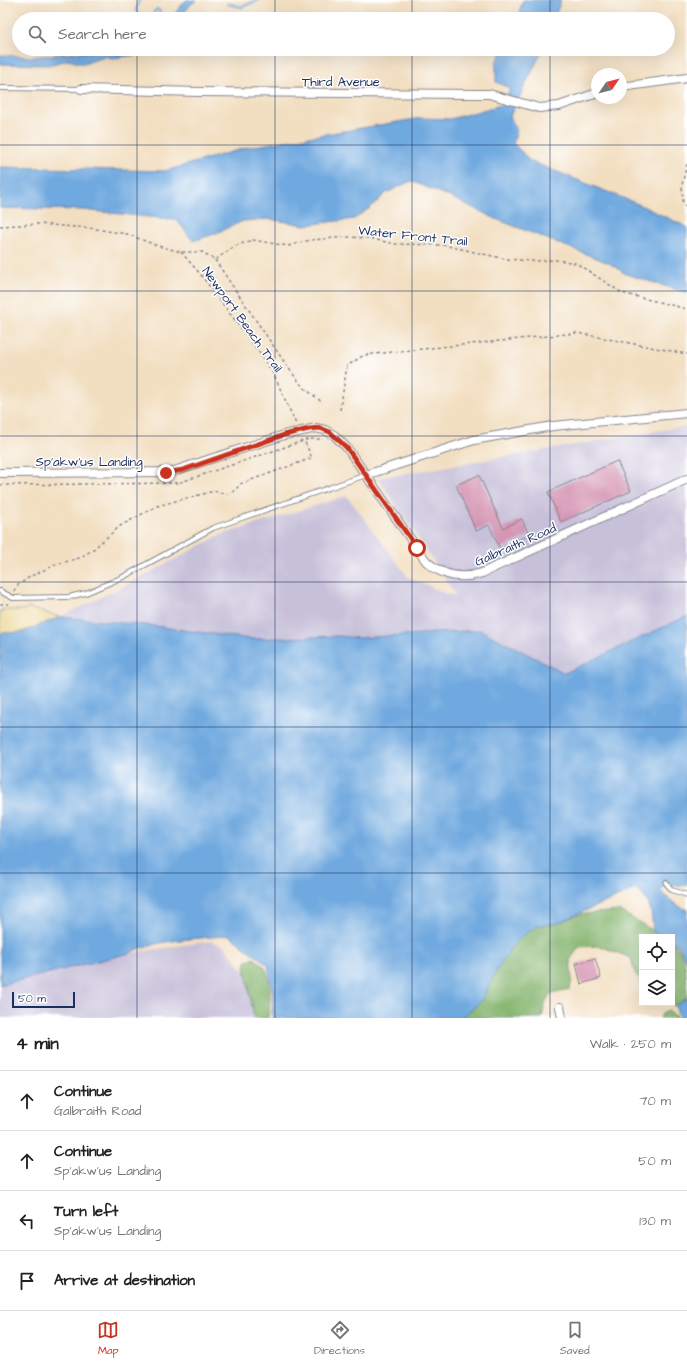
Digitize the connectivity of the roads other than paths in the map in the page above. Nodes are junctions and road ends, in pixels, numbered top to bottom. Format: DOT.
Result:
graph roads {
  1 [pos="687,78"];
  2 [pos="627,86"];
  3 [pos="0,88"];
  4 [pos="81,89"];
  5 [pos="591,95"];
  6 [pos="687,413"];
  7 [pos="0,473"];
  8 [pos="366,475"];
  9 [pos="687,479"];
  10 [pos="0,591"];
  11 [pos="666,883"];
  12 [pos="687,895"];
  13 [pos="560,1007"];
  14 [pos="562,1018"];
  1 -- 2 [label="street"];
  3 -- 4 [label="lane"];
  4 -- 5 [label="street, Third Avenue"];
  6 -- 8 [label="street"];
  7 -- 8 [label="street, Sp’akw’us Landing"];
  8 -- 9 [label="street, Galbraith Road"];
  8 -- 10 [label="lane"];
  11 -- 12 [label="lane"];
  13 -- 14 [label="street"];
}
